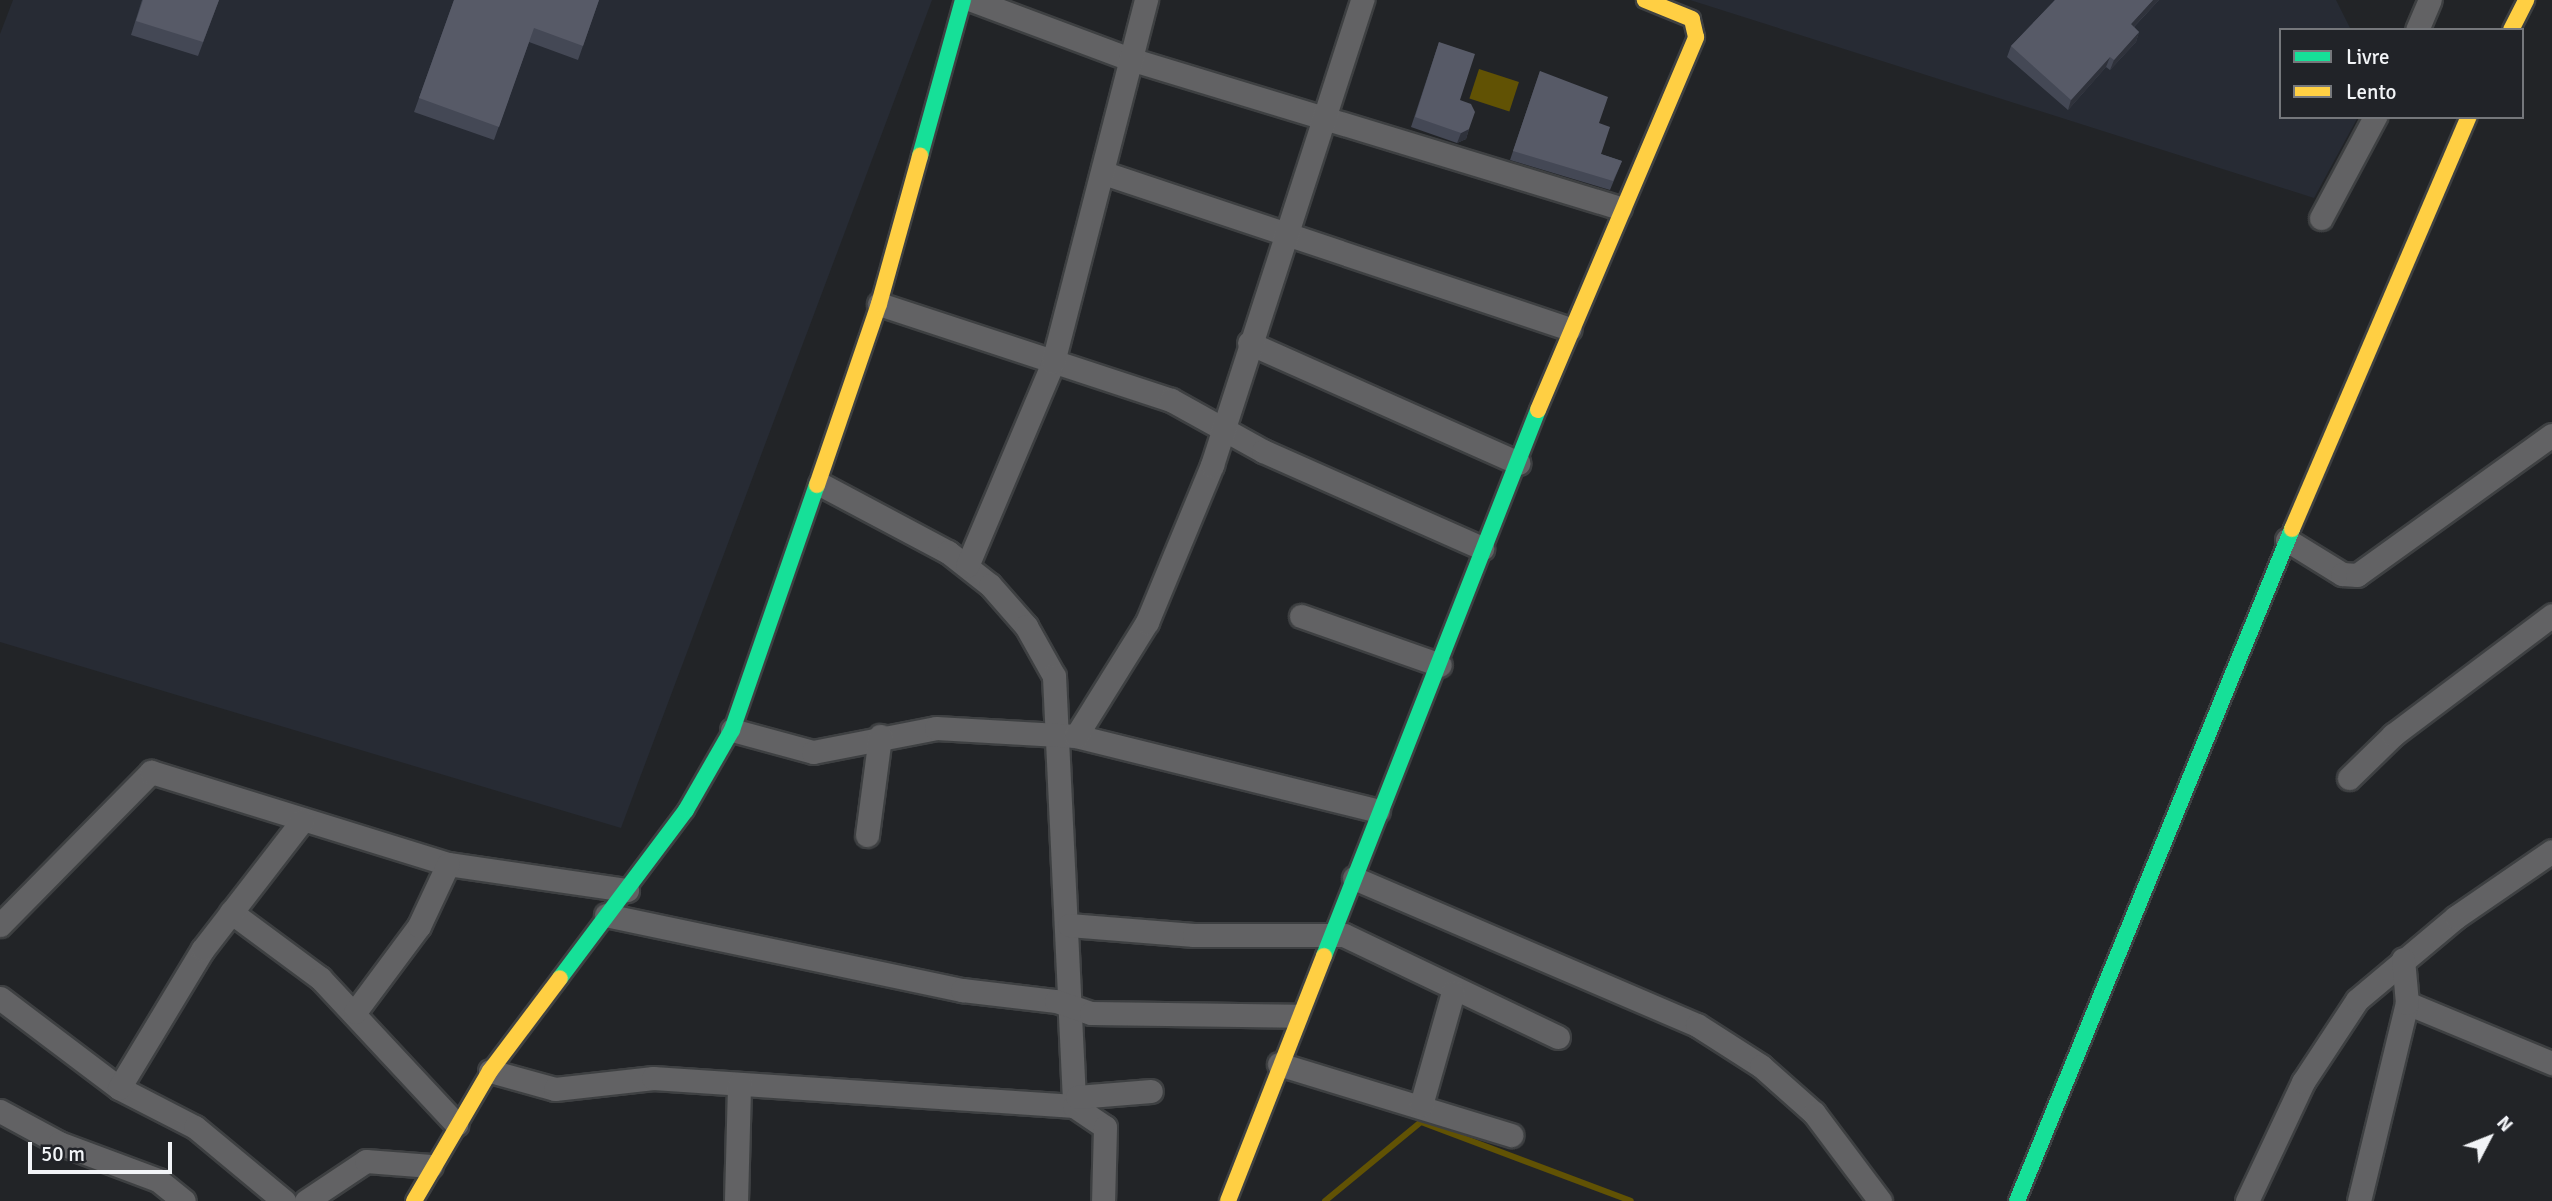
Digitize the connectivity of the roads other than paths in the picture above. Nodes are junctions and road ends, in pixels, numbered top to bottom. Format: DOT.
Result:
graph roads {
  1 [pos="963,0"];
  2 [pos="972,0"];
  3 [pos="1146,0"];
  4 [pos="1362,0"];
  5 [pos="1645,0"];
  6 [pos="2430,0"];
  7 [pos="2526,0"];
  8 [pos="2418,28"];
  9 [pos="2512,28"];
  10 [pos="1130,59"];
  11 [pos="1323,116"];
  12 [pos="2374,119"];
  13 [pos="2468,119"];
  14 [pos="1104,173"];
  15 [pos="1620,208"];
  16 [pos="2321,218"];
  17 [pos="1287,235"];
  18 [pos="878,304"];
  19 [pos="1570,329"];
  20 [pos="1249,343"];
  21 [pos="1053,362"];
  22 [pos="1222,425"];
  23 [pos="2552,435"];
  24 [pos="1520,463"];
  25 [pos="820,484"];
  26 [pos="2287,540"];
  27 [pos="1482,548"];
  28 [pos="967,566"];
  29 [pos="2552,615"];
  30 [pos="1301,616"];
  31 [pos="1440,665"];
  32 [pos="732,730"];
  33 [pos="1067,735"];
  34 [pos="880,736"];
  35 [pos="2349,778"];
  36 [pos="1378,811"];
  37 [pos="302,821"];
  38 [pos="867,835"];
  39 [pos="2552,851"];
  40 [pos="448,863"];
  41 [pos="1354,878"];
  42 [pos="627,890"];
  43 [pos="232,912"];
  44 [pos="606,915"];
  45 [pos="0,925"];
  46 [pos="1069,925"];
  47 [pos="1330,933"];
  48 [pos="2403,958"];
  49 [pos="1453,992"];
  50 [pos="0,998"];
  51 [pos="2407,1003"];
  52 [pos="1070,1006"];
  53 [pos="355,1012"];
  54 [pos="1297,1016"];
  55 [pos="1559,1037"];
  56 [pos="2552,1062"];
  57 [pos="1279,1064"];
  58 [pos="490,1071"];
  59 [pos="739,1084"];
  60 [pos="119,1088"];
  61 [pos="1152,1091"];
  62 [pos="1075,1101"];
  63 [pos="1421,1105"];
  64 [pos="0,1111"];
  65 [pos="456,1124"];
  66 [pos="1511,1135"];
  67 [pos="431,1166"];
  68 [pos="184,1201"];
  69 [pos="284,1201"];
  70 [pos="306,1201"];
  71 [pos="414,1201"];
  72 [pos="736,1201"];
  73 [pos="1103,1201"];
  74 [pos="1228,1201"];
  75 [pos="1880,1201"];
  76 [pos="2017,1201"];
  77 [pos="2247,1201"];
  78 [pos="2359,1201"];
  1 -- 18 [label="street"];
  2 -- 10 [label="street"];
  3 -- 10 [label="street"];
  4 -- 11 [label="street"];
  5 -- 15 [label="street"];
  6 -- 8 [label="street"];
  7 -- 9 [label="street"];
  10 -- 11 [label="street"];
  10 -- 14 [label="street"];
  11 -- 15 [label="street"];
  11 -- 17 [label="street"];
  12 -- 16 [label="street"];
  13 -- 26 [label="street"];
  14 -- 17 [label="street"];
  14 -- 21 [label="street"];
  15 -- 19 [label="street"];
  17 -- 19 [label="street"];
  17 -- 20 [label="street"];
  18 -- 21 [label="street"];
  18 -- 25 [label="street"];
  19 -- 24 [label="street"];
  20 -- 22 [label="street"];
  20 -- 24 [label="street"];
  21 -- 22 [label="street"];
  21 -- 28 [label="street"];
  22 -- 27 [label="street"];
  22 -- 33 [label="street"];
  23 -- 26 [label="street"];
  24 -- 27 [label="street"];
  25 -- 28 [label="street"];
  25 -- 32 [label="street"];
  26 -- 76 [label="street"];
  27 -- 31 [label="street"];
  28 -- 33 [label="street"];
  29 -- 35 [label="street"];
  30 -- 31 [label="street"];
  31 -- 36 [label="street"];
  32 -- 34 [label="street"];
  32 -- 42 [label="street"];
  33 -- 34 [label="street"];
  33 -- 36 [label="street"];
  33 -- 46 [label="street"];
  34 -- 38 [label="street"];
  36 -- 41 [label="street"];
  37 -- 40 [label="street"];
  37 -- 43 [label="street"];
  37 -- 45 [label="street"];
  39 -- 48 [label="street"];
  40 -- 42 [label="street"];
  40 -- 53 [label="street"];
  41 -- 47 [label="street"];
  41 -- 75 [label="street"];
  42 -- 44 [label="street"];
  43 -- 53 [label="street"];
  43 -- 60 [label="street"];
  44 -- 52 [label="street"];
  44 -- 58 [label="street"];
  46 -- 47 [label="street"];
  46 -- 52 [label="street"];
  47 -- 49 [label="street"];
  47 -- 54 [label="street"];
  48 -- 51 [label="street"];
  48 -- 77 [label="street"];
  49 -- 55 [label="street"];
  49 -- 63 [label="street"];
  50 -- 60 [label="street"];
  51 -- 56 [label="street"];
  51 -- 78 [label="street"];
  52 -- 54 [label="street"];
  52 -- 62 [label="street"];
  53 -- 65 [label="street"];
  54 -- 57 [label="street"];
  57 -- 63 [label="street"];
  57 -- 74 [label="street"];
  58 -- 59 [label="street"];
  58 -- 65 [label="street"];
  59 -- 62 [label="street"];
  59 -- 72 [label="street"];
  60 -- 69 [label="street"];
  61 -- 62 [label="street"];
  62 -- 73 [label="street"];
  63 -- 66 [label="street"];
  64 -- 68 [label="street"];
  65 -- 67 [label="street"];
  67 -- 70 [label="street"];
  67 -- 71 [label="street"];
}
